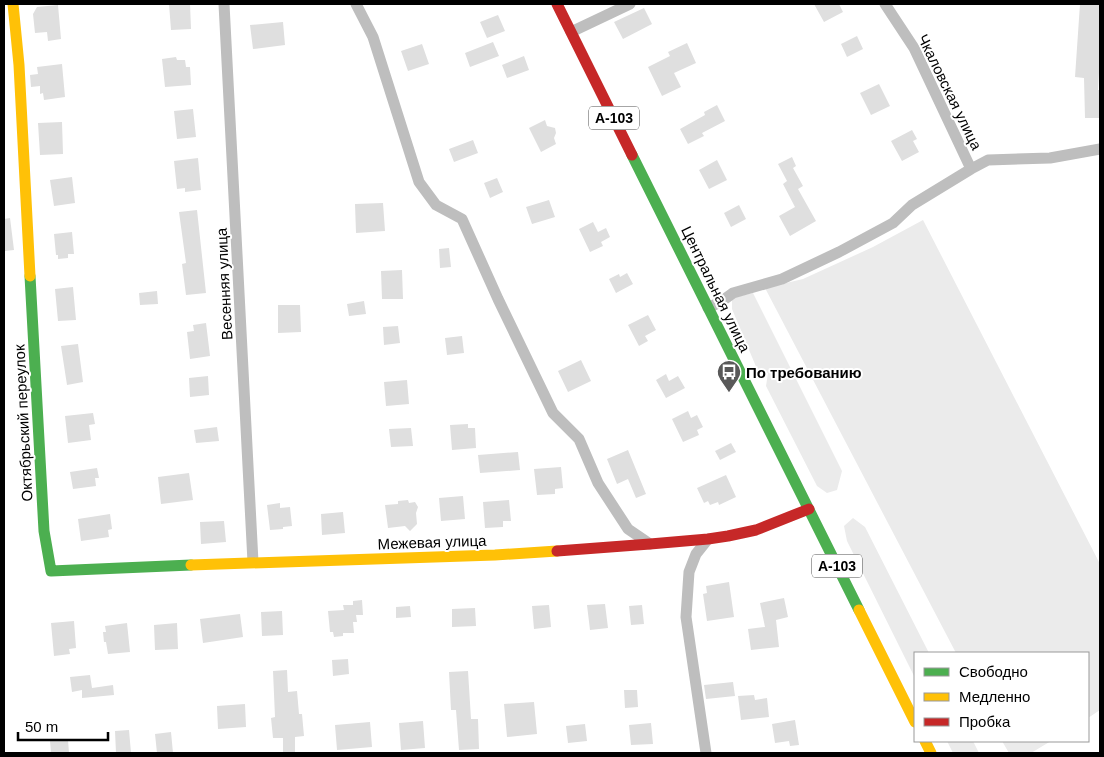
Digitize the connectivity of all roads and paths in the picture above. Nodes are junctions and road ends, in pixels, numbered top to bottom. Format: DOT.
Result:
graph roads {
  1 [pos="13,4"];
  2 [pos="224,4"];
  3 [pos="356,4"];
  4 [pos="557,4"];
  5 [pos="630,4"];
  6 [pos="884,4"];
  7 [pos="571,32"];
  8 [pos="1100,149"];
  9 [pos="971,169"];
  10 [pos="708,308"];
  11 [pos="808,509"];
  12 [pos="708,539"];
  13 [pos="650,544"];
  14 [pos="253,562"];
  15 [pos="51,572"];
  16 [pos="914,720"];
  17 [pos="706,753"];
  1 -- 15 [label="street, Октябрьский переулок"];
  2 -- 14 [label="street, Весенняя улица"];
  3 -- 13 [label="street"];
  4 -- 7 [label="street, Центральная улица / А-103"];
  5 -- 7 [label="street"];
  6 -- 9 [label="street, Чкаловская улица"];
  7 -- 10 [label="street, Центральная улица / А-103"];
  8 -- 9 [label="street"];
  9 -- 10 [label="street"];
  10 -- 11 [label="street, Центральная улица / А-103"];
  11 -- 12 [label="street, Межевая улица"];
  11 -- 16 [label="street, Центральная улица / А-103"];
  12 -- 13 [label="street, Межевая улица"];
  12 -- 17 [label="street"];
  13 -- 14 [label="street, Межевая улица"];
  14 -- 15 [label="street, Межевая улица"];
}
